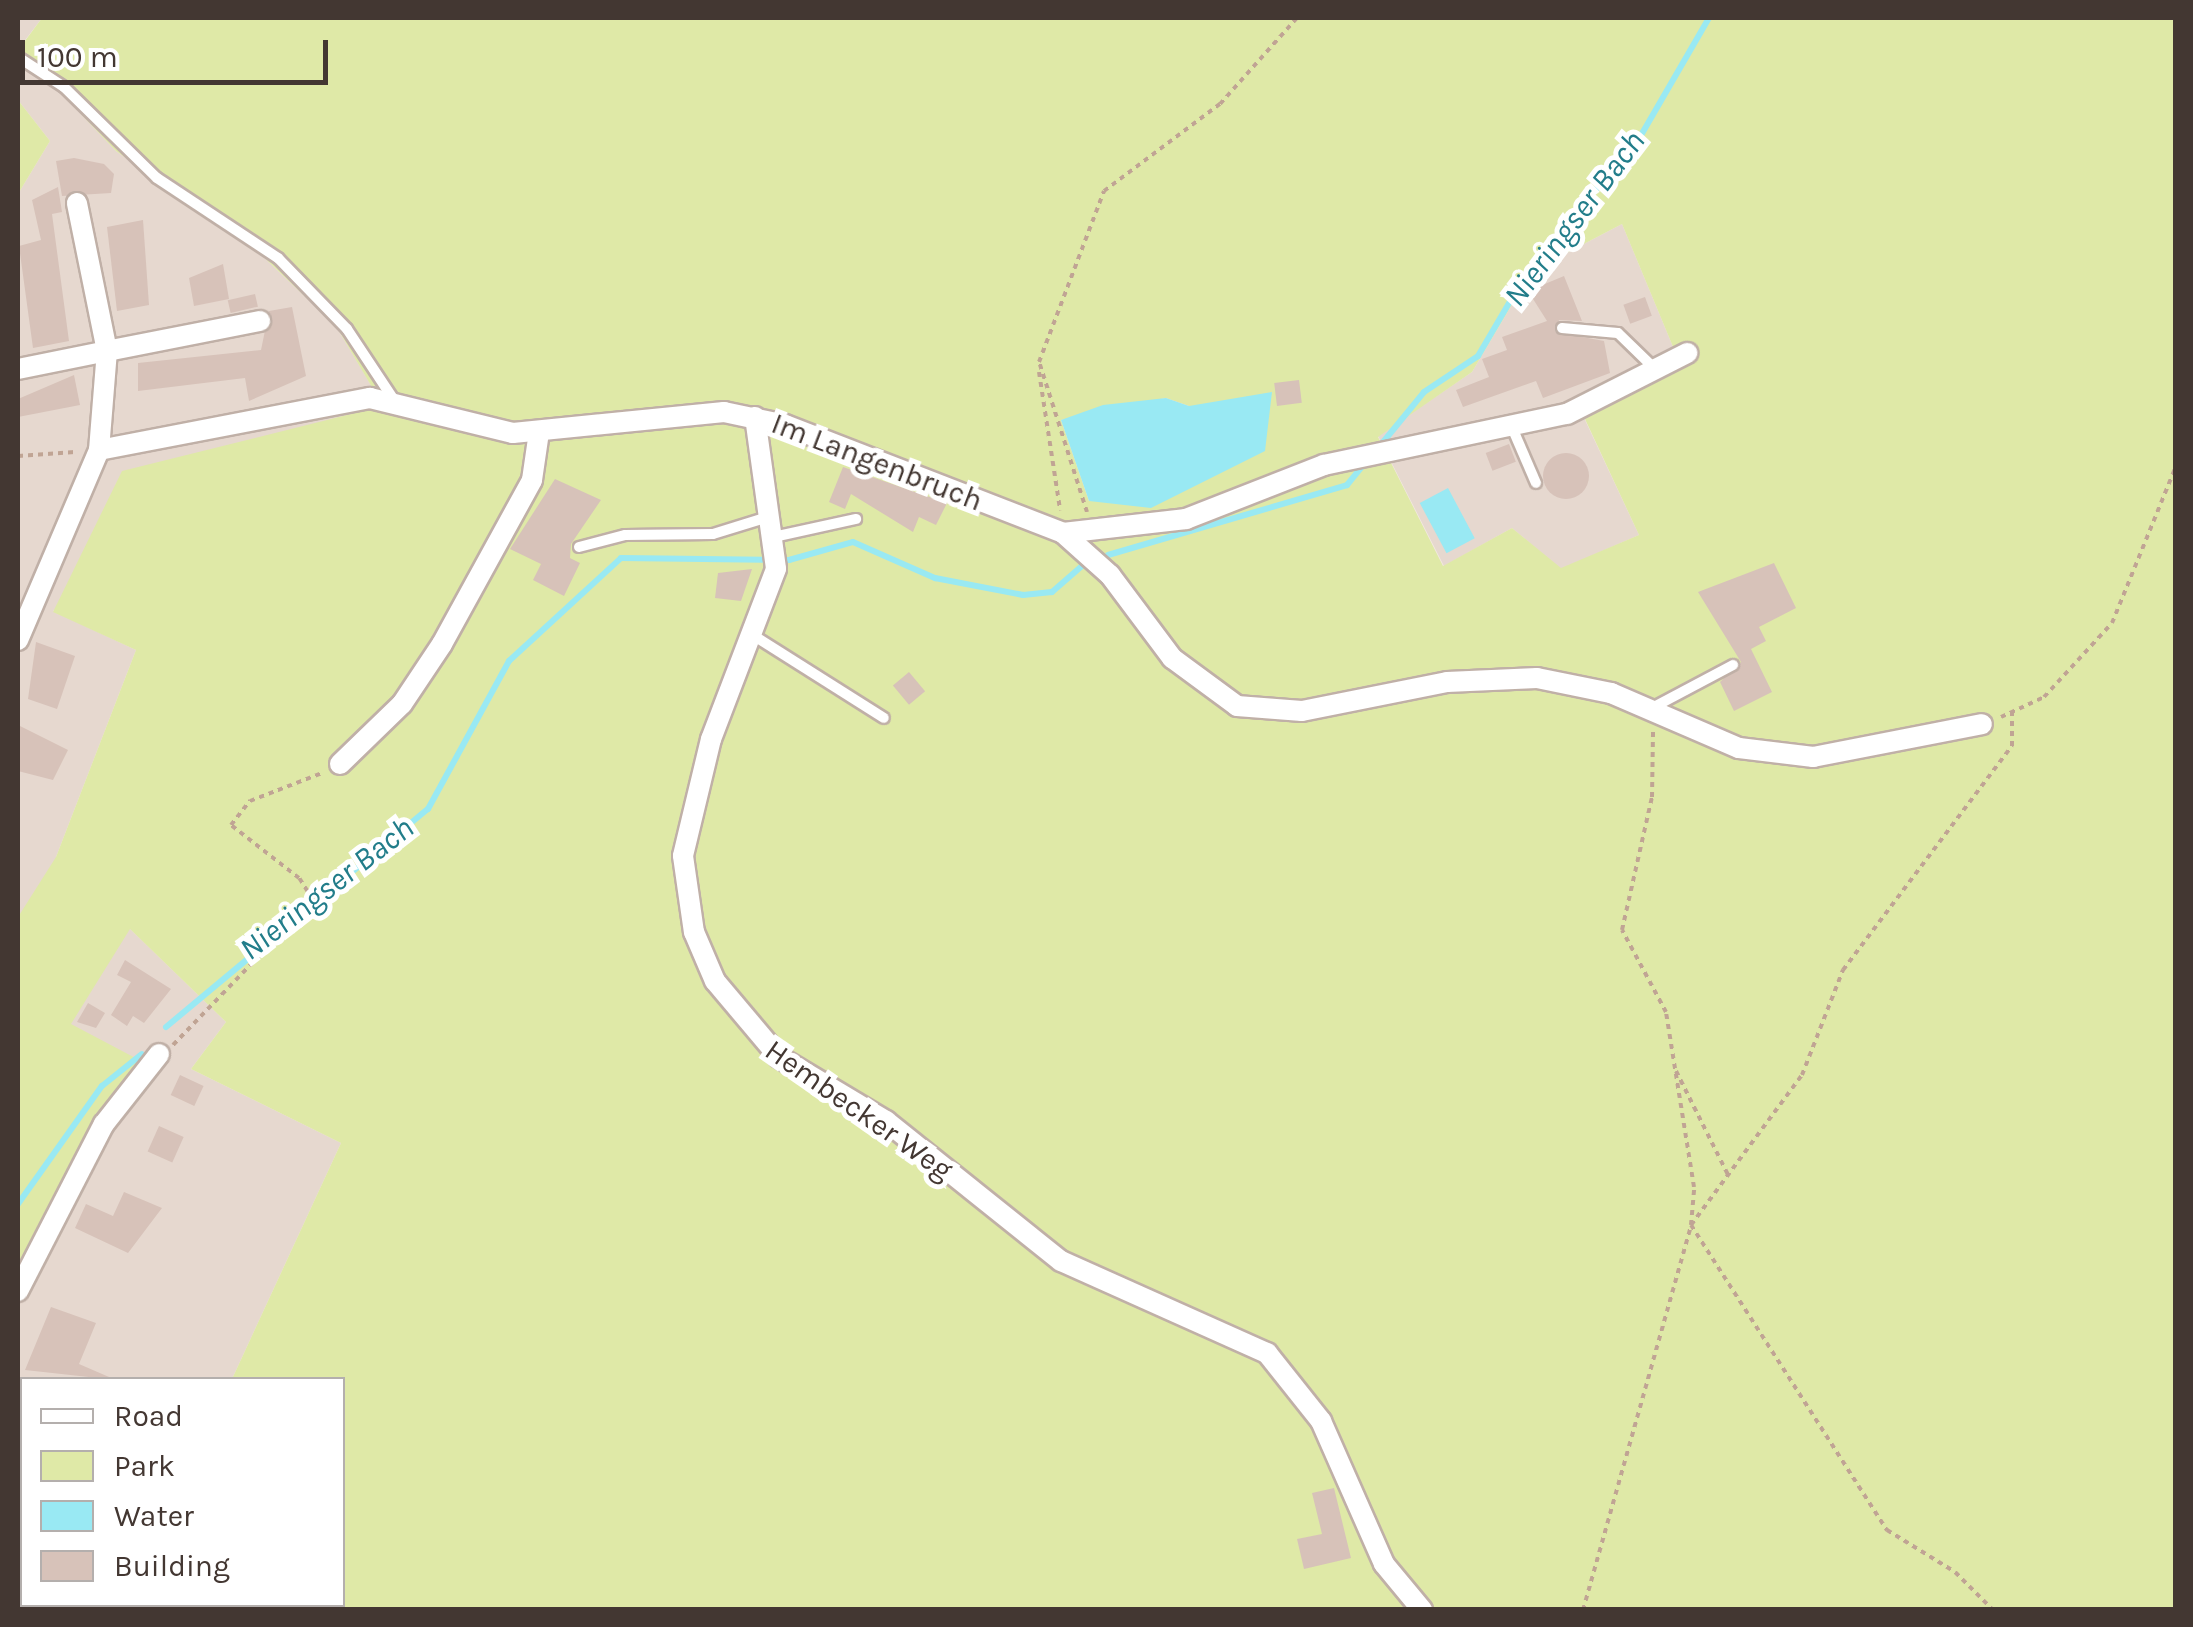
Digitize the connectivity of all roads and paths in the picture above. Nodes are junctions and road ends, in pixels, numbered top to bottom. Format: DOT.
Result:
graph roads {
  1 [pos="1297,18"];
  2 [pos="18,57"];
  3 [pos="78,203"];
  4 [pos="260,321"];
  5 [pos="1562,328"];
  6 [pos="107,351"];
  7 [pos="1687,353"];
  8 [pos="1039,362"];
  9 [pos="18,369"];
  10 [pos="1656,370"];
  11 [pos="394,400"];
  12 [pos="755,417"];
  13 [pos="1511,424"];
  14 [pos="539,432"];
  15 [pos="99,450"];
  16 [pos="18,456"];
  17 [pos="2176,466"];
  18 [pos="1536,483"];
  19 [pos="773,514"];
  20 [pos="856,519"];
  21 [pos="1063,525"];
  22 [pos="1096,530"];
  23 [pos="579,547"];
  24 [pos="778,552"];
  25 [pos="750,634"];
  26 [pos="18,640"];
  27 [pos="1732,665"];
  28 [pos="1650,712"];
  29 [pos="2012,713"];
  30 [pos="884,718"];
  31 [pos="1982,724"];
  32 [pos="340,764"];
  33 [pos="159,1054"];
  34 [pos="1674,1067"];
  35 [pos="1728,1176"];
  36 [pos="1691,1225"];
  37 [pos="18,1291"];
  38 [pos="1422,1610"];
  39 [pos="1583,1610"];
  40 [pos="1993,1610"];
  1 -- 8 [label="path"];
  2 -- 11 [label="lane"];
  3 -- 6 [label="street"];
  4 -- 6 [label="street"];
  5 -- 10 [label="lane"];
  6 -- 9 [label="street"];
  6 -- 15 [label="street"];
  7 -- 10 [label="street, Im Langenbruch"];
  8 -- 21 [label="path"];
  8 -- 22 [label="path"];
  10 -- 13 [label="street, Im Langenbruch"];
  11 -- 14 [label="street, Im Langenbruch"];
  11 -- 15 [label="street, Im Langenbruch"];
  12 -- 14 [label="street, Im Langenbruch"];
  12 -- 19 [label="street"];
  12 -- 21 [label="street, Im Langenbruch"];
  13 -- 18 [label="lane"];
  13 -- 22 [label="street, Im Langenbruch"];
  14 -- 32 [label="street"];
  15 -- 16 [label="path"];
  15 -- 26 [label="street"];
  17 -- 29 [label="path"];
  19 -- 23 [label="lane"];
  19 -- 24 [label="street"];
  20 -- 24 [label="lane"];
  21 -- 22 [label="street, Im Langenbruch"];
  21 -- 28 [label="street, Im Langenbruch"];
  24 -- 25 [label="street, Hembecker Weg"];
  25 -- 30 [label="lane"];
  25 -- 38 [label="street, Hembecker Weg"];
  27 -- 28 [label="lane"];
  28 -- 31 [label="street, Im Langenbruch"];
  28 -- 34 [label="path"];
  29 -- 31 [label="path"];
  29 -- 35 [label="path"];
  32 -- 33 [label="path"];
  33 -- 37 [label="street"];
  34 -- 35 [label="path"];
  34 -- 36 [label="path"];
  35 -- 36 [label="path"];
  36 -- 39 [label="path"];
  36 -- 40 [label="path"];
}
